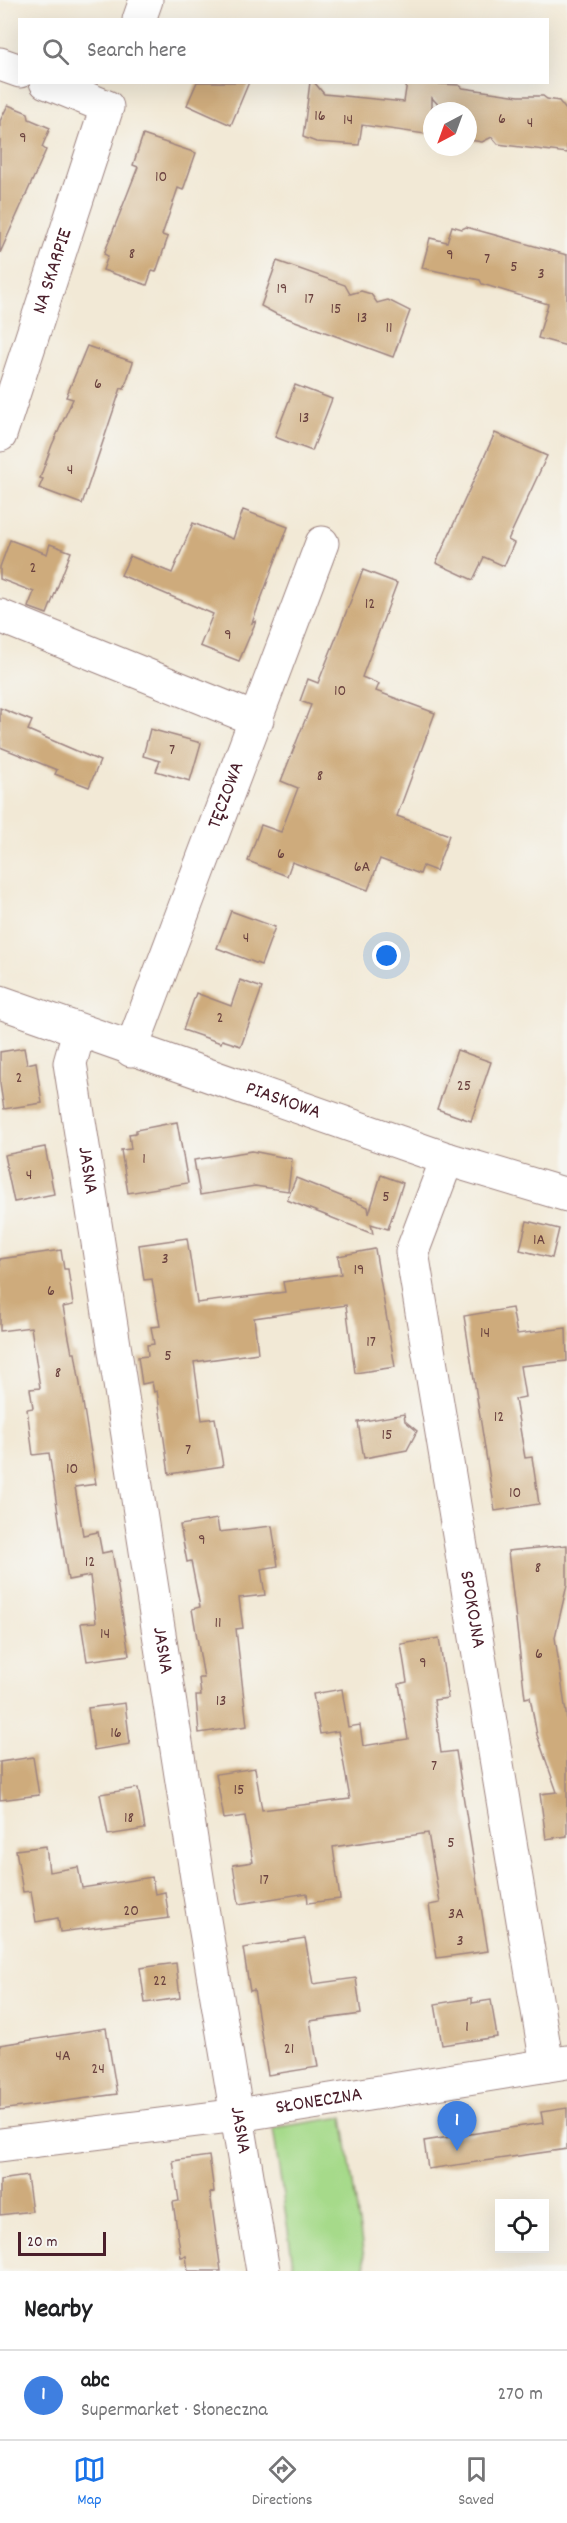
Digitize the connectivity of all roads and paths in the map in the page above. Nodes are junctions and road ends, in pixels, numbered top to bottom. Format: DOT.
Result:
graph roads {
  1 [pos="146,0"];
  2 [pos="140,18"];
  3 [pos="0,63"];
  4 [pos="18,70"];
  5 [pos="56,84"];
  6 [pos="112,95"];
  7 [pos="0,435"];
  8 [pos="322,543"];
  9 [pos="0,616"];
  10 [pos="257,720"];
  11 [pos="0,1002"];
  12 [pos="79,1031"];
  13 [pos="131,1050"];
  14 [pos="447,1159"];
  15 [pos="567,1195"];
  16 [pos="557,2064"];
  17 [pos="238,2115"];
  18 [pos="0,2145"];
  19 [pos="262,2271"];
  1 -- 2 [label="street"];
  3 -- 4 [label="street"];
  5 -- 6 [label="street, NA SKARPIE"];
  6 -- 7 [label="street, NA SKARPIE"];
  8 -- 10 [label="street, TĘCZOWA"];
  9 -- 10 [label="street"];
  10 -- 13 [label="street, TĘCZOWA"];
  11 -- 12 [label="street, PIASKOWA"];
  12 -- 13 [label="street, PIASKOWA"];
  12 -- 17 [label="street, JASNA"];
  13 -- 14 [label="street, PIASKOWA"];
  14 -- 15 [label="street, PIASKOWA"];
  14 -- 16 [label="street, SPOKOJNA"];
  16 -- 17 [label="street, SŁONECZNA"];
  17 -- 18 [label="street, SŁONECZNA"];
  17 -- 19 [label="street, JASNA"];
}
